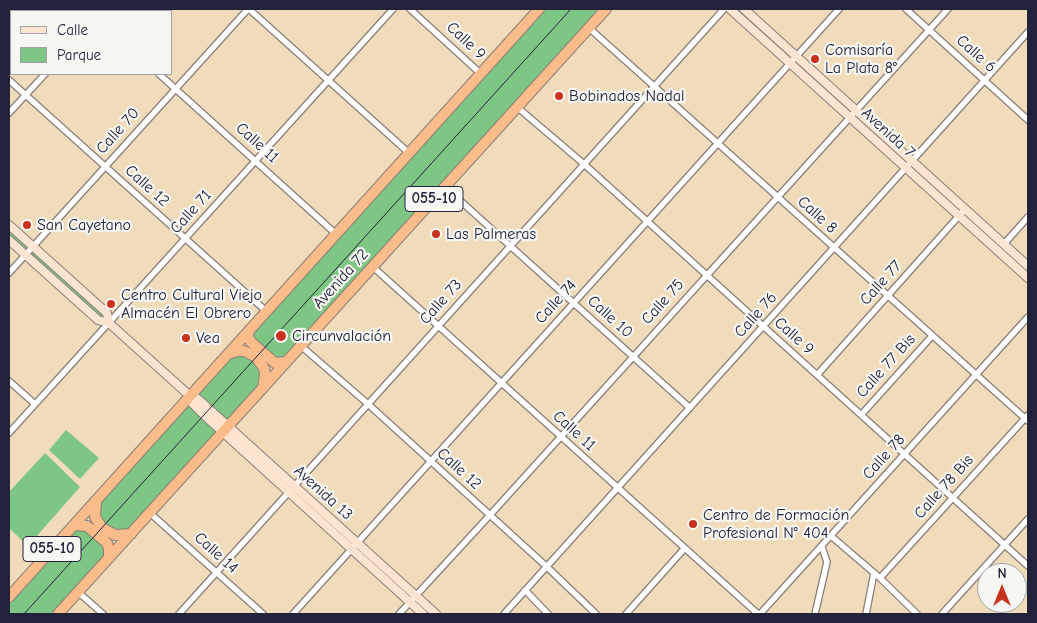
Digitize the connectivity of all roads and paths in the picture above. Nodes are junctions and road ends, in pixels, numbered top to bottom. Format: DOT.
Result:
graph roads {
  1 [pos="248,9"];
  2 [pos="393,9"];
  3 [pos="410,9"];
  4 [pos="539,9"];
  5 [pos="606,9"];
  6 [pos="724,9"];
  7 [pos="730,9"];
  8 [pos="744,9"];
  9 [pos="839,9"];
  10 [pos="906,9"];
  11 [pos="948,9"];
  12 [pos="589,28"];
  13 [pos="929,30"];
  14 [pos="1028,32"];
  15 [pos="796,56"];
  16 [pos="790,63"];
  17 [pos="480,74"];
  18 [pos="44,75"];
  19 [pos="160,75"];
  20 [pos="9,80"];
  21 [pos="328,80"];
  22 [pos="985,80"];
  23 [pos="654,86"];
  24 [pos="176,89"];
  25 [pos="25,95"];
  26 [pos="518,107"];
  27 [pos="855,110"];
  28 [pos="9,113"];
  29 [pos="849,116"];
  30 [pos="1028,120"];
  31 [pos="717,144"];
  32 [pos="409,152"];
  33 [pos="256,161"];
  34 [pos="584,164"];
  35 [pos="909,164"];
  36 [pos="105,167"];
  37 [pos="445,187"];
  38 [pos="777,197"];
  39 [pos="965,209"];
  40 [pos="959,216"];
  41 [pos="1028,217"];
  42 [pos="647,221"];
  43 [pos="9,225"];
  44 [pos="336,234"];
  45 [pos="185,239"];
  46 [pos="9,240"];
  47 [pos="1004,244"];
  48 [pos="32,246"];
  49 [pos="510,246"];
  50 [pos="834,248"];
  51 [pos="25,254"];
  52 [pos="1028,266"];
  53 [pos="372,267"];
  54 [pos="9,273"];
  55 [pos="706,275"];
  56 [pos="1028,278"];
  57 [pos="888,296"];
  58 [pos="574,303"];
  59 [pos="266,312"];
  60 [pos="1028,317"];
  61 [pos="108,323"];
  62 [pos="438,326"];
  63 [pos="764,327"];
  64 [pos="248,331"];
  65 [pos="932,336"];
  66 [pos="301,346"];
  67 [pos="227,354"];
  68 [pos="633,356"];
  69 [pos="286,362"];
  70 [pos="816,375"];
  71 [pos="976,375"];
  72 [pos="9,381"];
  73 [pos="501,384"];
  74 [pos="262,388"];
  75 [pos="190,396"];
  76 [pos="35,404"];
  77 [pos="368,404"];
  78 [pos="690,408"];
  79 [pos="860,415"];
  80 [pos="1027,418"];
  81 [pos="226,429"];
  82 [pos="9,433"];
  83 [pos="561,437"];
  84 [pos="904,455"];
  85 [pos="431,462"];
  86 [pos="617,488"];
  87 [pos="292,489"];
  88 [pos="953,498"];
  89 [pos="96,501"];
  90 [pos="150,513"];
  91 [pos="490,515"];
  92 [pos="1028,519"];
  93 [pos="74,525"];
  94 [pos="131,534"];
  95 [pos="831,536"];
  96 [pos="358,543"];
  97 [pos="1005,545"];
  98 [pos="822,546"];
  99 [pos="684,549"];
  100 [pos="351,550"];
  101 [pos="109,558"];
  102 [pos="546,566"];
  103 [pos="1028,566"];
  104 [pos="217,572"];
  105 [pos="874,573"];
  106 [pos="880,578"];
  107 [pos="525,590"];
  108 [pos="78,592"];
  109 [pos="416,596"];
  110 [pos="9,597"];
  111 [pos="409,602"];
  112 [pos="58,614"];
  113 [pos="103,614"];
  114 [pos="179,614"];
  115 [pos="263,614"];
  116 [pos="293,614"];
  117 [pos="399,614"];
  118 [pos="423,614"];
  119 [pos="436,614"];
  120 [pos="504,614"];
  121 [pos="548,614"];
  122 [pos="596,614"];
  123 [pos="626,614"];
  124 [pos="759,614"];
  125 [pos="815,614"];
  126 [pos="866,614"];
  127 [pos="917,614"];
  128 [pos="942,614"];
  1 -- 21 [label="street"];
  1 -- 24 [label="street, Calle 70"];
  2 -- 21 [label="street, Calle 71"];
  3 -- 17 [label="street, Calle 9"];
  4 -- 17 [label="highway, Avenida 72 / 055-10"];
  5 -- 12 [label="highway, Avenida 72 / 055-10"];
  6 -- 23 [label="street, Calle 73"];
  7 -- 16 [label="main road, Avenida 7"];
  8 -- 15 [label="main road, Avenida 7"];
  9 -- 15 [label="street, Calle 74"];
  10 -- 13 [label="street, Calle 6"];
  11 -- 13 [label="street, Calle 75"];
  12 -- 23 [label="street, Calle 8"];
  12 -- 26 [label="highway, Avenida 72 / 055-10"];
  13 -- 22 [label="street, Calle 6"];
  13 -- 27 [label="street, Calle 75"];
  14 -- 22 [label="street, Calle 76"];
  15 -- 16 [label="street, Calle 74"];
  15 -- 27 [label="main road, Avenida 7"];
  16 -- 29 [label="main road, Avenida 7"];
  16 -- 31 [label="street, Calle 74"];
  17 -- 32 [label="highway, Avenida 72 / 055-10"];
  18 -- 25 [label="street"];
  19 -- 24 [label="street, Calle 11"];
  20 -- 25 [label="street, Calle 12"];
  21 -- 32 [label="street"];
  21 -- 33 [label="street, Calle 71"];
  22 -- 30 [label="street, Calle 6"];
  22 -- 35 [label="street, Calle 76"];
  23 -- 31 [label="street, Calle 8"];
  23 -- 34 [label="street, Calle 73"];
  24 -- 33 [label="street, Calle 11"];
  24 -- 36 [label="street, Calle 70"];
  25 -- 28 [label="street"];
  25 -- 36 [label="street, Calle 12"];
  26 -- 34 [label="street, Calle 9"];
  26 -- 37 [label="highway, Avenida 72 / 055-10"];
  27 -- 29 [label="street, Calle 75"];
  27 -- 35 [label="main road, Avenida 7"];
  29 -- 35 [label="main road, Avenida 7"];
  29 -- 38 [label="street, Calle 75"];
  31 -- 38 [label="street, Calle 8"];
  31 -- 42 [label="street, Calle 74"];
  32 -- 44 [label="highway, Avenida 72 / 055-10"];
  33 -- 44 [label="street, Calle 11"];
  33 -- 45 [label="street, Calle 71"];
  34 -- 42 [label="street, Calle 9"];
  34 -- 49 [label="street, Calle 73"];
  35 -- 39 [label="main road, Avenida 7"];
  35 -- 40 [label="main road, Avenida 7"];
  35 -- 50 [label="street, Calle 76"];
  36 -- 45 [label="street, Calle 12"];
  36 -- 48 [label="street, Calle 70"];
  37 -- 49 [label="street, Calle 10"];
  37 -- 53 [label="highway, Avenida 72 / 055-10"];
  38 -- 50 [label="street, Calle 8"];
  38 -- 55 [label="street, Calle 75"];
  39 -- 40 [label="street, Calle 77"];
  39 -- 47 [label="main road, Avenida 7"];
  40 -- 56 [label="main road, Avenida 7"];
  40 -- 57 [label="street, Calle 77"];
  41 -- 47 [label="street"];
  42 -- 55 [label="street, Calle 9"];
  42 -- 58 [label="street, Calle 74"];
  43 -- 48 [label="main road, Avenida 13"];
  44 -- 59 [label="highway, Avenida 72 / 055-10"];
  45 -- 59 [label="street, Calle 12"];
  45 -- 61 [label="street, Calle 71"];
  46 -- 51 [label="main road, Avenida 13"];
  47 -- 52 [label="main road, Avenida 7"];
  48 -- 51 [label="street, Calle 70"];
  48 -- 61 [label="main road, Avenida 13"];
  49 -- 58 [label="street, Calle 10"];
  49 -- 62 [label="street, Calle 73"];
  50 -- 57 [label="street, Calle 8"];
  50 -- 63 [label="street, Calle 76"];
  51 -- 54 [label="street, Calle 70"];
  51 -- 61 [label="main road, Avenida 13"];
  53 -- 62 [label="street, Calle 11"];
  53 -- 66 [label="highway, Avenida 72 / 055-10"];
  55 -- 63 [label="street, Calle 9"];
  55 -- 68 [label="street, Calle 75"];
  57 -- 65 [label="street, Calle 8"];
  57 -- 70 [label="street, Calle 77"];
  58 -- 68 [label="street, Calle 10"];
  58 -- 73 [label="street, Calle 74"];
  59 -- 64 [label="highway, Avenida 72 / 055-10"];
  60 -- 71 [label="street, Calle 78"];
  61 -- 75 [label="main road, Avenida 13"];
  61 -- 76 [label="street, Calle 71"];
  62 -- 73 [label="street, Calle 11"];
  62 -- 77 [label="street, Calle 73"];
  63 -- 70 [label="street, Calle 9"];
  63 -- 78 [label="street, Calle 76"];
  64 -- 67 [label="highway, Avenida 72 / 055-10"];
  64 -- 69 [label="highway"];
  65 -- 71 [label="street, Calle 8"];
  65 -- 79 [label="street, Calle 77 Bis"];
  66 -- 69 [label="highway, Avenida 72 / 055-10"];
  66 -- 77 [label="street, Calle 12"];
  67 -- 74 [label="highway"];
  67 -- 75 [label="highway, Avenida 72 / 055-10"];
  68 -- 78 [label="street, Calle 10"];
  68 -- 83 [label="street, Calle 75"];
  69 -- 74 [label="highway, Avenida 72 / 055-10"];
  70 -- 79 [label="street, Calle 9"];
  71 -- 80 [label="street, Calle 8"];
  71 -- 84 [label="street, Calle 78"];
  72 -- 76 [label="street"];
  73 -- 83 [label="street, Calle 11"];
  73 -- 85 [label="street, Calle 74"];
  74 -- 81 [label="highway, Avenida 72 / 055-10"];
  75 -- 81 [label="main road, Avenida 13"];
  75 -- 89 [label="highway, Avenida 72 / 055-10"];
  76 -- 82 [label="street, Calle 71"];
  77 -- 85 [label="street, Calle 12"];
  77 -- 87 [label="street, Calle 73"];
  78 -- 86 [label="street, Calle 76"];
  79 -- 84 [label="street, Calle 9"];
  80 -- 88 [label="street, Calle 78 Bis"];
  81 -- 87 [label="main road, Avenida 13"];
  81 -- 90 [label="highway, Avenida 72 / 055-10"];
  83 -- 86 [label="street, Calle 11"];
  83 -- 91 [label="street, Calle 75"];
  84 -- 88 [label="street, Calle 9"];
  84 -- 95 [label="street, Calle 78"];
  85 -- 91 [label="street, Calle 12"];
  85 -- 96 [label="street, Calle 74"];
  86 -- 99 [label="street, Calle 11"];
  86 -- 102 [label="street, Calle 76"];
  87 -- 96 [label="main road, Avenida 13"];
  87 -- 100 [label="main road, Avenida 13"];
  87 -- 104 [label="street, Calle 73"];
  88 -- 97 [label="street, Calle 9"];
  88 -- 106 [label="street, Calle 78 Bis"];
  89 -- 93 [label="highway, Avenida 72 / 055-10"];
  89 -- 94 [label="highway"];
  90 -- 94 [label="highway, Avenida 72 / 055-10"];
  90 -- 104 [label="street, Calle 14"];
  91 -- 102 [label="street, Calle 12"];
  91 -- 109 [label="street, Calle 75"];
  92 -- 97 [label="street"];
  93 -- 101 [label="highway"];
  93 -- 110 [label="highway, Avenida 72 / 055-10"];
  94 -- 101 [label="highway, Avenida 72 / 055-10"];
  95 -- 98 [label="street, Calle 78"];
  95 -- 105 [label="street"];
  96 -- 100 [label="street, Calle 74"];
  96 -- 109 [label="main road, Avenida 13"];
  97 -- 103 [label="street, Calle 9"];
  97 -- 128 [label="street"];
  98 -- 124 [label="street, Calle 78"];
  98 -- 125 [label="street"];
  99 -- 123 [label="street"];
  99 -- 124 [label="street, Calle 11"];
  100 -- 111 [label="main road, Avenida 13"];
  100 -- 116 [label="street, Calle 74"];
  101 -- 108 [label="highway, Avenida 72 / 055-10"];
  102 -- 107 [label="street, Calle 76"];
  102 -- 122 [label="street, Calle 12"];
  104 -- 114 [label="street, Calle 73"];
  104 -- 115 [label="street, Calle 14"];
  105 -- 106 [label="street"];
  105 -- 126 [label="street"];
  106 -- 127 [label="street"];
  107 -- 120 [label="street, Calle 76"];
  107 -- 121 [label="street"];
  108 -- 112 [label="highway, Avenida 72 / 055-10"];
  108 -- 113 [label="street"];
  109 -- 111 [label="street, Calle 75"];
  109 -- 119 [label="main road, Avenida 13"];
  111 -- 117 [label="street, Calle 75"];
  111 -- 118 [label="main road, Avenida 13"];
}
